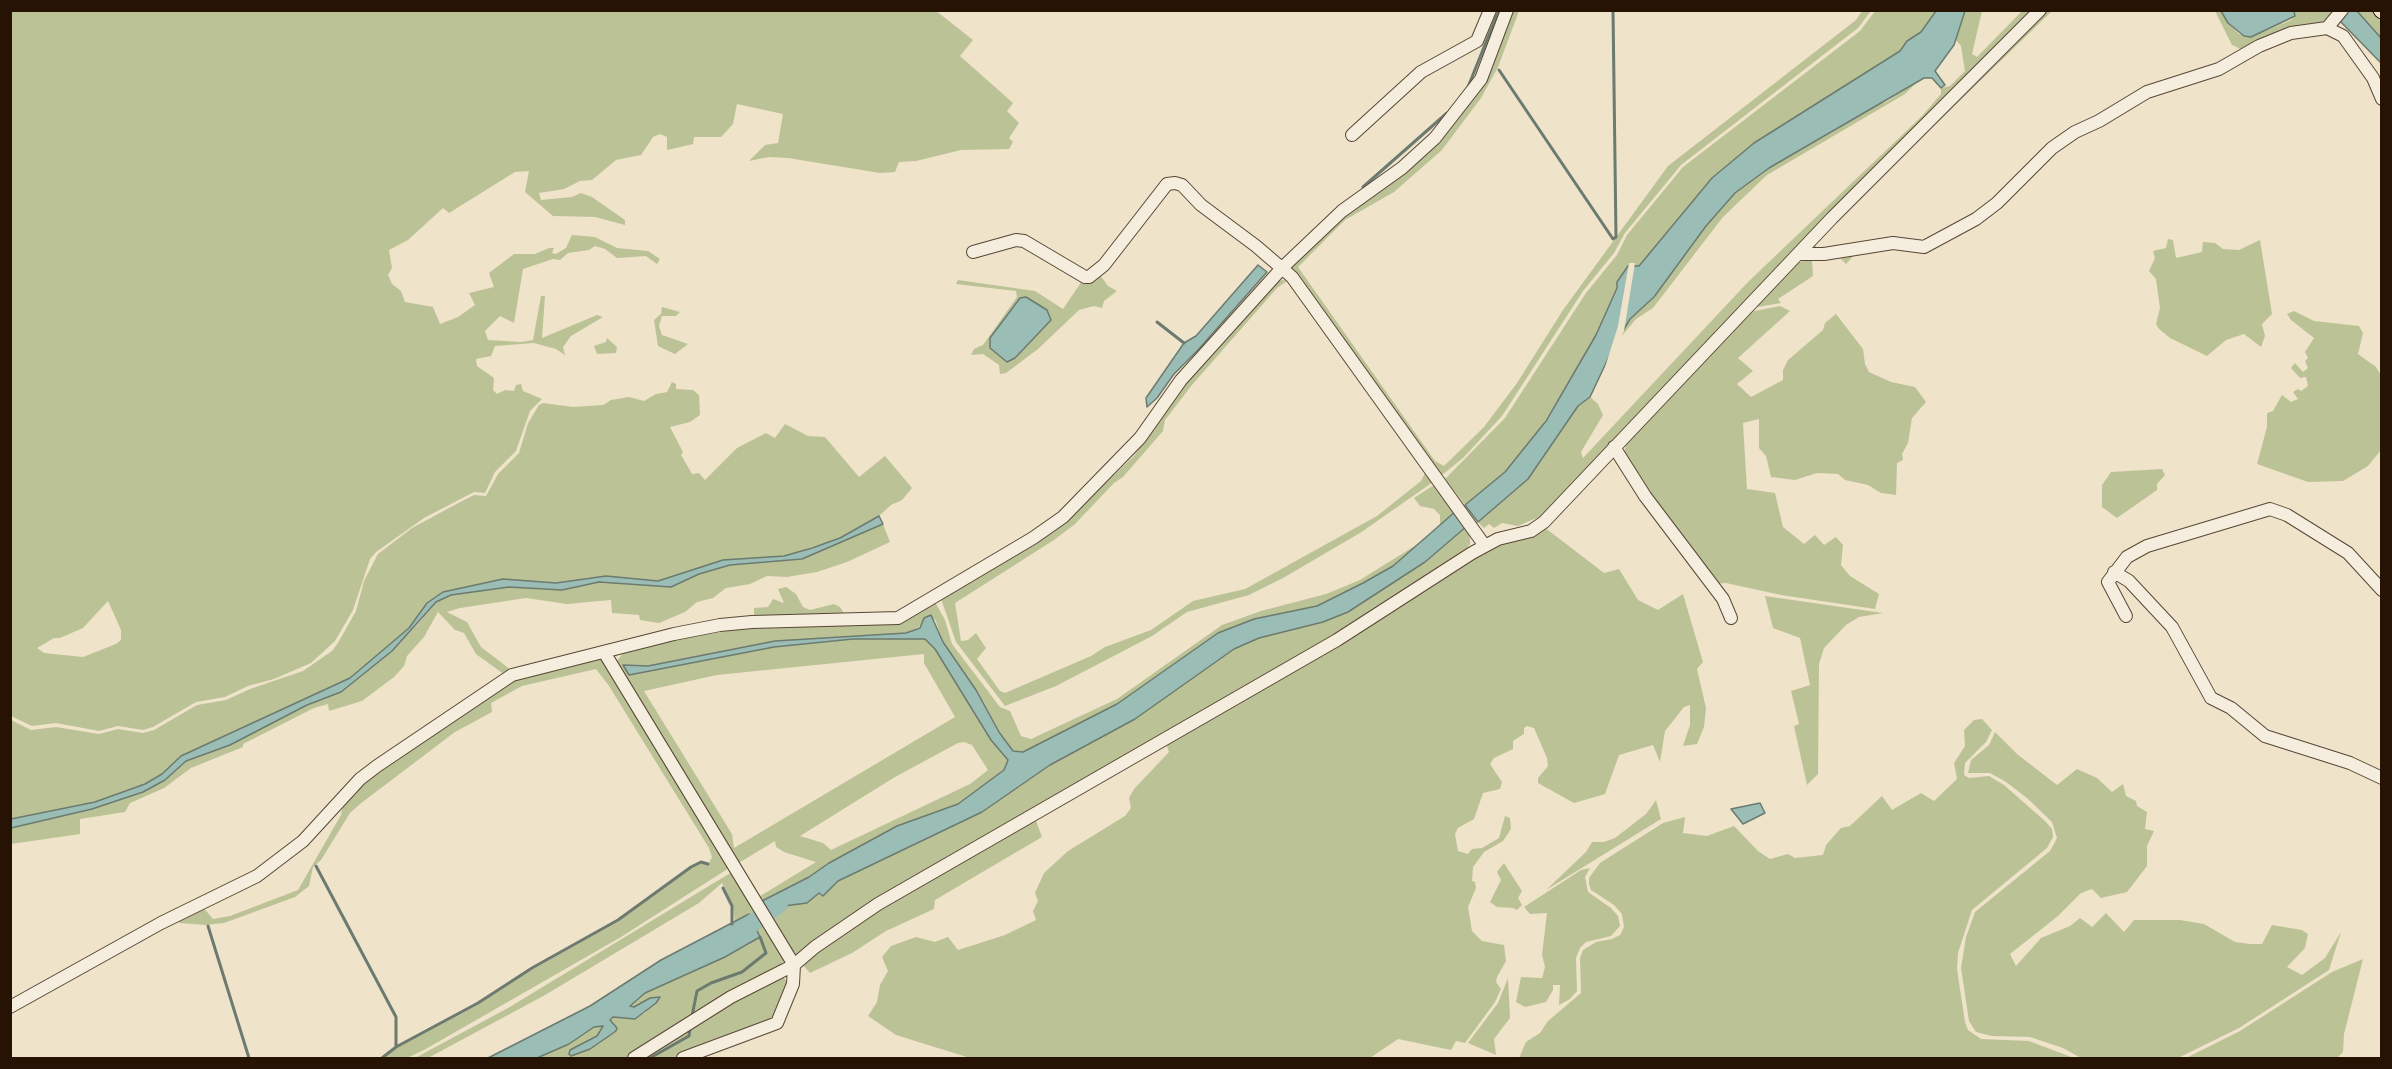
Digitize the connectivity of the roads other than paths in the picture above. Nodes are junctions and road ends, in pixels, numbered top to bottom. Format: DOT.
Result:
graph roads {
  1 [pos="1490,10"];
  2 [pos="1507,10"];
  3 [pos="2040,10"];
  4 [pos="2339,14"];
  5 [pos="2327,28"];
  6 [pos="2382,99"];
  7 [pos="1352,135"];
  8 [pos="973,252"];
  9 [pos="1799,254"];
  10 [pos="1283,267"];
  11 [pos="1614,447"];
  12 [pos="1485,546"];
  13 [pos="2114,572"];
  14 [pos="2382,590"];
  15 [pos="2126,616"];
  16 [pos="1731,618"];
  17 [pos="608,661"];
  18 [pos="2382,778"];
  19 [pos="795,965"];
  20 [pos="10,1007"];
  21 [pos="634,1059"];
  22 [pos="683,1059"];
  1 -- 7 [label="street"];
  2 -- 10 [label="street"];
  3 -- 9 [label="street"];
  4 -- 5 [label="street"];
  5 -- 6 [label="street"];
  5 -- 9 [label="street"];
  8 -- 10 [label="street"];
  9 -- 11 [label="street"];
  10 -- 12 [label="street"];
  10 -- 17 [label="street"];
  11 -- 12 [label="street"];
  11 -- 16 [label="street"];
  12 -- 19 [label="street"];
  13 -- 14 [label="street"];
  13 -- 15 [label="street"];
  13 -- 18 [label="street"];
  17 -- 19 [label="street"];
  17 -- 20 [label="street"];
  19 -- 21 [label="street"];
  19 -- 22 [label="street"];
}
